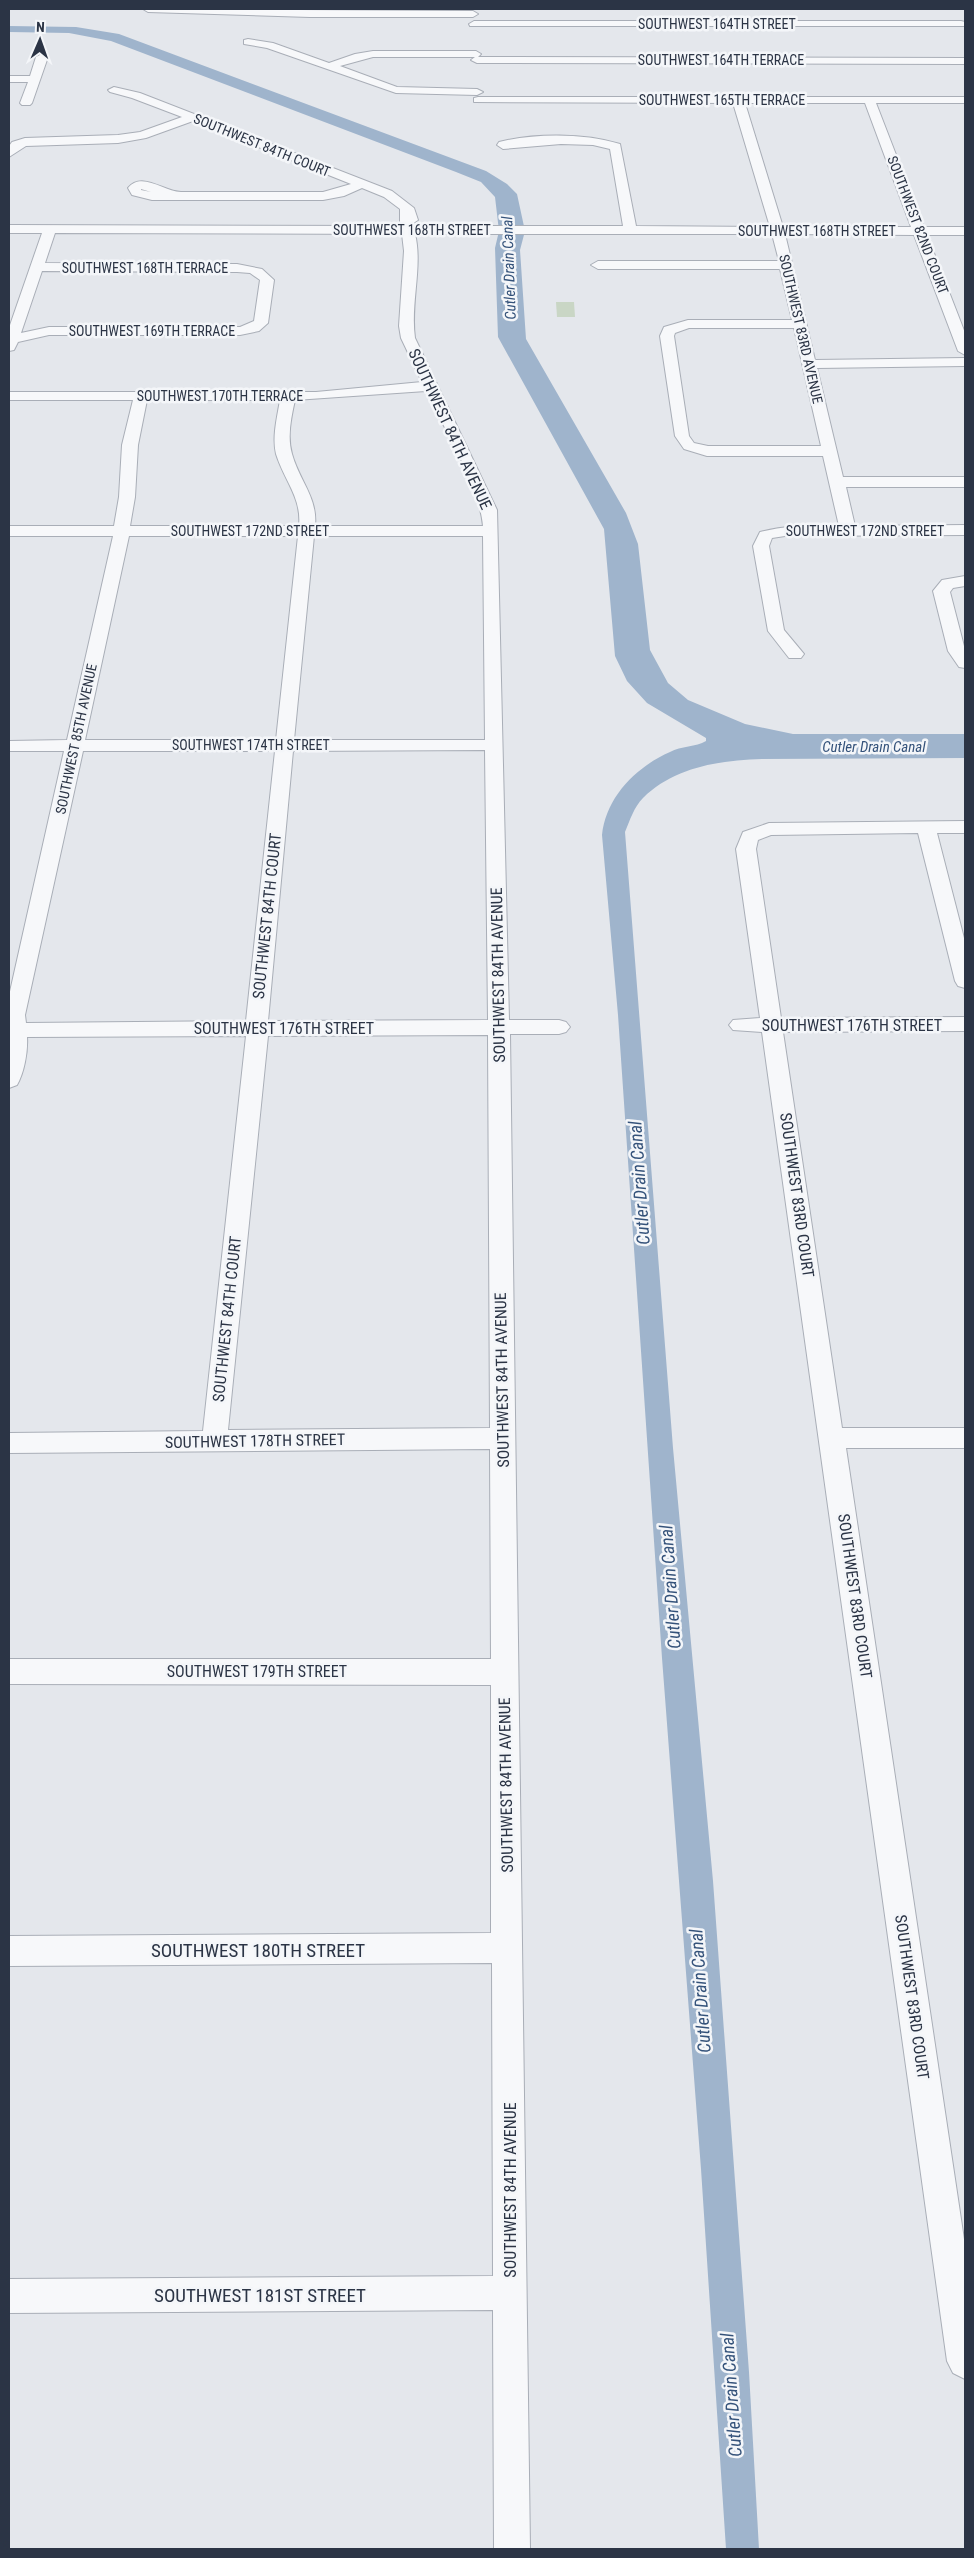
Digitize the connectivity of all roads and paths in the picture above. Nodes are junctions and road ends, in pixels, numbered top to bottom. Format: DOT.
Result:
graph roads {
  1 [pos="148,9"];
  2 [pos="953,9"];
  3 [pos="178,10"];
  4 [pos="286,10"];
  5 [pos="473,16"];
  6 [pos="964,29"];
  7 [pos="248,42"];
  8 [pos="42,57"];
  9 [pos="476,57"];
  10 [pos="965,61"];
  11 [pos="330,66"];
  12 [pos="9,79"];
  13 [pos="34,79"];
  14 [pos="477,87"];
  15 [pos="114,90"];
  16 [pos="738,100"];
  17 [pos="869,100"];
  18 [pos="965,100"];
  19 [pos="26,103"];
  20 [pos="475,113"];
  21 [pos="194,118"];
  22 [pos="503,145"];
  23 [pos="12,149"];
  24 [pos="361,184"];
  25 [pos="167,195"];
  26 [pos="406,219"];
  27 [pos="9,229"];
  28 [pos="50,229"];
  29 [pos="630,230"];
  30 [pos="777,230"];
  31 [pos="921,231"];
  32 [pos="965,231"];
  33 [pos="598,265"];
  34 [pos="786,265"];
  35 [pos="35,267"];
  36 [pos="801,324"];
  37 [pos="16,325"];
  38 [pos="254,328"];
  39 [pos="49,332"];
  40 [pos="10,343"];
  41 [pos="965,351"];
  42 [pos="965,362"];
  43 [pos="809,364"];
  44 [pos="431,386"];
  45 [pos="9,396"];
  46 [pos="141,396"];
  47 [pos="288,396"];
  48 [pos="830,451"];
  49 [pos="836,482"];
  50 [pos="965,482"];
  51 [pos="848,530"];
  52 [pos="965,530"];
  53 [pos="120,531"];
  54 [pos="307,531"];
  55 [pos="491,531"];
  56 [pos="9,532"];
  57 [pos="965,580"];
  58 [pos="796,654"];
  59 [pos="965,663"];
  60 [pos="285,744"];
  61 [pos="494,745"];
  62 [pos="9,746"];
  63 [pos="74,746"];
  64 [pos="926,827"];
  65 [pos="965,827"];
  66 [pos="965,981"];
  67 [pos="965,1024"];
  68 [pos="740,1025"];
  69 [pos="772,1025"];
  70 [pos="499,1027"];
  71 [pos="559,1027"];
  72 [pos="257,1028"];
  73 [pos="12,1030"];
  74 [pos="9,1080"];
  75 [pos="502,1438"];
  76 [pos="832,1438"];
  77 [pos="965,1438"];
  78 [pos="9,1442"];
  79 [pos="214,1442"];
  80 [pos="9,1672"];
  81 [pos="505,1672"];
  82 [pos="508,1948"];
  83 [pos="9,1951"];
  84 [pos="511,2293"];
  85 [pos="9,2296"];
  86 [pos="965,2362"];
  87 [pos="512,2549"];
  1 -- 3 [label="street, SOUTHWEST 164TH STREET"];
  2 -- 6 [label="street"];
  3 -- 4 [label="street, SOUTHWEST 164TH STREET"];
  4 -- 5 [label="street, SOUTHWEST 164TH STREET"];
  5 -- 6 [label="street, SOUTHWEST 164TH STREET"];
  5 -- 9 [label="street"];
  7 -- 11 [label="street, SOUTHWEST 165TH TERRACE"];
  8 -- 13 [label="street"];
  9 -- 10 [label="street, SOUTHWEST 164TH TERRACE"];
  9 -- 11 [label="street, SOUTHWEST 164TH TERRACE"];
  9 -- 14 [label="street"];
  11 -- 14 [label="street, SOUTHWEST 165TH TERRACE"];
  12 -- 13 [label="street"];
  13 -- 19 [label="street"];
  14 -- 16 [label="street, SOUTHWEST 165TH TERRACE"];
  14 -- 20 [label="street"];
  15 -- 21 [label="street, SOUTHWEST 84TH COURT"];
  16 -- 17 [label="street, SOUTHWEST 165TH TERRACE"];
  16 -- 30 [label="street, SOUTHWEST 83RD AVENUE"];
  17 -- 18 [label="street, SOUTHWEST 165TH TERRACE"];
  17 -- 31 [label="street, SOUTHWEST 82ND COURT"];
  21 -- 23 [label="street"];
  21 -- 24 [label="street, SOUTHWEST 84TH COURT"];
  22 -- 29 [label="street"];
  24 -- 25 [label="street"];
  24 -- 26 [label="street, SOUTHWEST 84TH COURT"];
  26 -- 28 [label="street, SOUTHWEST 168TH STREET"];
  26 -- 29 [label="street, SOUTHWEST 168TH STREET"];
  26 -- 44 [label="street, SOUTHWEST 84TH AVENUE"];
  27 -- 28 [label="street, SOUTHWEST 168TH STREET"];
  28 -- 35 [label="street"];
  29 -- 30 [label="street, SOUTHWEST 168TH STREET"];
  30 -- 31 [label="street, SOUTHWEST 168TH STREET"];
  30 -- 34 [label="street, SOUTHWEST 83RD AVENUE"];
  31 -- 32 [label="street, SOUTHWEST 168TH STREET"];
  31 -- 41 [label="street, SOUTHWEST 82ND COURT"];
  33 -- 34 [label="street"];
  34 -- 36 [label="street, SOUTHWEST 83RD AVENUE"];
  35 -- 37 [label="street"];
  35 -- 38 [label="street, SOUTHWEST 168TH TERRACE"];
  36 -- 43 [label="street, SOUTHWEST 83RD AVENUE"];
  36 -- 48 [label="street"];
  37 -- 39 [label="street, SOUTHWEST 169TH TERRACE"];
  37 -- 40 [label="street"];
  38 -- 39 [label="street, SOUTHWEST 169TH TERRACE"];
  39 -- 40 [label="street, SOUTHWEST 169TH TERRACE"];
  42 -- 43 [label="street"];
  43 -- 48 [label="street, SOUTHWEST 83RD AVENUE"];
  44 -- 47 [label="street, SOUTHWEST 170TH TERRACE"];
  44 -- 55 [label="street, SOUTHWEST 84TH AVENUE"];
  45 -- 46 [label="street, SOUTHWEST 170TH TERRACE"];
  46 -- 47 [label="street, SOUTHWEST 170TH TERRACE"];
  46 -- 53 [label="street, SOUTHWEST 85TH AVENUE"];
  47 -- 54 [label="street, SOUTHWEST 84TH COURT"];
  48 -- 49 [label="street, SOUTHWEST 83RD AVENUE"];
  49 -- 50 [label="street"];
  49 -- 51 [label="street, SOUTHWEST 83RD AVENUE"];
  51 -- 52 [label="street, SOUTHWEST 172ND STREET"];
  51 -- 58 [label="street, SOUTHWEST 172ND STREET"];
  53 -- 54 [label="street, SOUTHWEST 172ND STREET"];
  53 -- 56 [label="street, SOUTHWEST 172ND STREET"];
  53 -- 63 [label="street, SOUTHWEST 85TH AVENUE"];
  54 -- 55 [label="street, SOUTHWEST 172ND STREET"];
  54 -- 60 [label="street, SOUTHWEST 84TH COURT"];
  55 -- 61 [label="street, SOUTHWEST 84TH AVENUE"];
  57 -- 59 [label="street"];
  60 -- 61 [label="street, SOUTHWEST 174TH STREET"];
  60 -- 63 [label="street, SOUTHWEST 174TH STREET"];
  60 -- 72 [label="street, SOUTHWEST 84TH COURT"];
  61 -- 70 [label="street, SOUTHWEST 84TH AVENUE"];
  62 -- 63 [label="street, SOUTHWEST 174TH STREET"];
  63 -- 73 [label="street, SOUTHWEST 85TH AVENUE"];
  64 -- 65 [label="street"];
  64 -- 66 [label="street"];
  64 -- 69 [label="street, SOUTHWEST 83RD COURT"];
  67 -- 69 [label="street, SOUTHWEST 176TH STREET"];
  68 -- 69 [label="street, SOUTHWEST 176TH STREET"];
  69 -- 76 [label="street, SOUTHWEST 83RD COURT"];
  70 -- 71 [label="street, SOUTHWEST 176TH STREET"];
  70 -- 72 [label="street, SOUTHWEST 176TH STREET"];
  70 -- 75 [label="street, SOUTHWEST 84TH AVENUE"];
  72 -- 73 [label="street, SOUTHWEST 176TH STREET"];
  72 -- 79 [label="street, SOUTHWEST 84TH COURT"];
  73 -- 74 [label="street, SOUTHWEST 85TH AVENUE"];
  75 -- 79 [label="street, SOUTHWEST 178TH STREET"];
  75 -- 81 [label="street, SOUTHWEST 84TH AVENUE"];
  76 -- 77 [label="street"];
  76 -- 86 [label="street, SOUTHWEST 83RD COURT"];
  78 -- 79 [label="street, SOUTHWEST 178TH STREET"];
  80 -- 81 [label="street, SOUTHWEST 179TH STREET"];
  81 -- 82 [label="street, SOUTHWEST 84TH AVENUE"];
  82 -- 83 [label="street, SOUTHWEST 180TH STREET"];
  82 -- 84 [label="street, SOUTHWEST 84TH AVENUE"];
  84 -- 85 [label="street, SOUTHWEST 181ST STREET"];
  84 -- 87 [label="street, SOUTHWEST 84TH AVENUE"];
}
